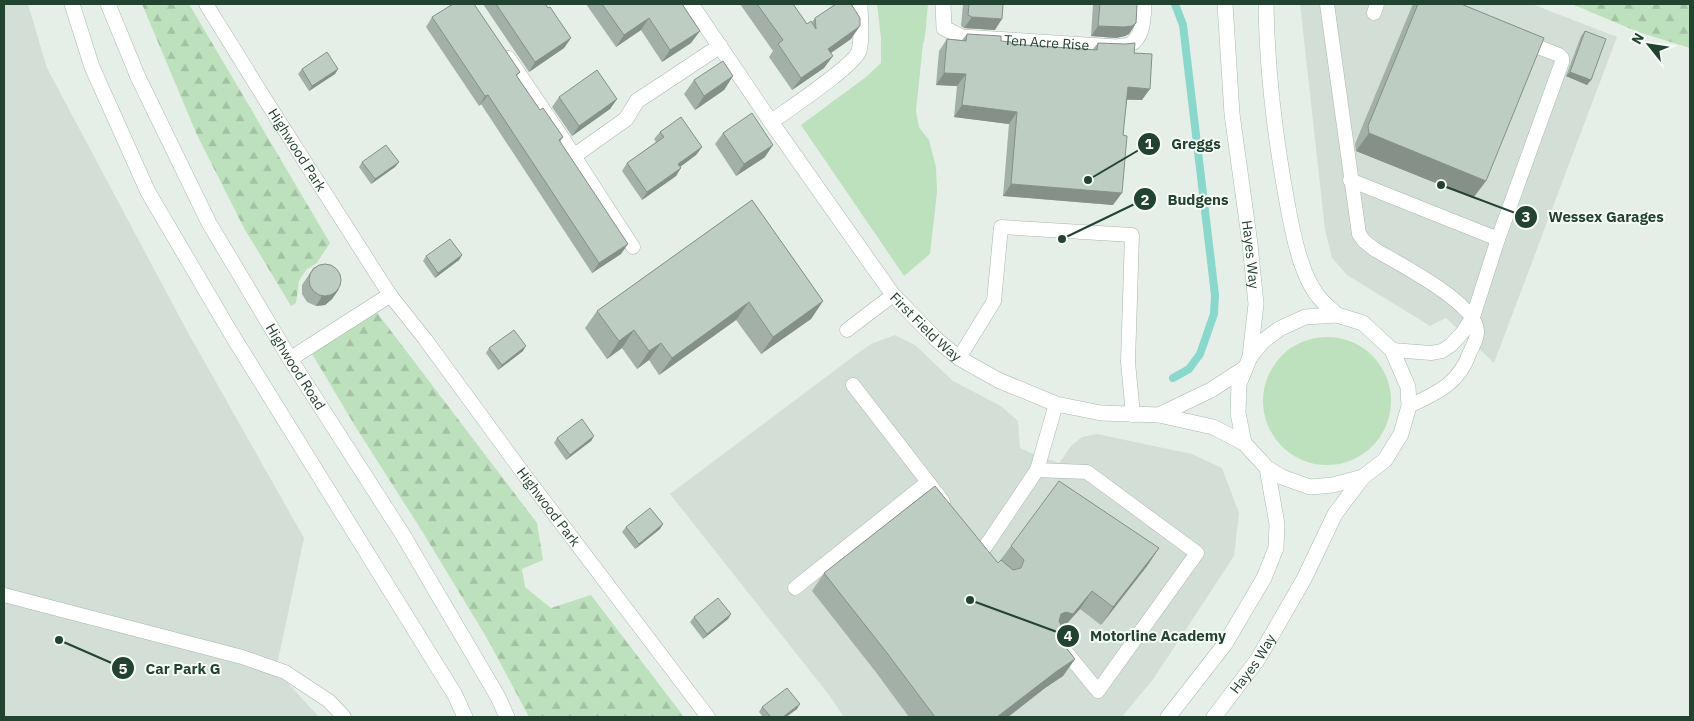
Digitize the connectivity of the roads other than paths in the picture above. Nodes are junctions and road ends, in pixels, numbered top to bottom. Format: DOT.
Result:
graph roads {
  1 [pos="72,4"];
  2 [pos="108,4"];
  3 [pos="206,4"];
  4 [pos="691,4"];
  5 [pos="860,4"];
  6 [pos="943,4"];
  7 [pos="1144,4"];
  8 [pos="1225,4"];
  9 [pos="1266,4"];
  10 [pos="1327,4"];
  11 [pos="1506,34"];
  12 [pos="499,44"];
  13 [pos="720,46"];
  14 [pos="771,122"];
  15 [pos="574,156"];
  16 [pos="1350,180"];
  17 [pos="1498,239"];
  18 [pos="633,247"];
  19 [pos="390,295"];
  20 [pos="893,295"];
  21 [pos="1337,315"];
  22 [pos="1473,317"];
  23 [pos="847,330"];
  24 [pos="1392,350"];
  25 [pos="290,358"];
  26 [pos="959,358"];
  27 [pos="1247,363"];
  28 [pos="853,386"];
  29 [pos="1056,404"];
  30 [pos="1409,406"];
  31 [pos="1133,415"];
  32 [pos="1159,415"];
  33 [pos="1244,443"];
  34 [pos="1267,468"];
  35 [pos="1037,470"];
  36 [pos="1363,477"];
  37 [pos="928,482"];
  38 [pos="951,515"];
  39 [pos="991,567"];
  40 [pos="795,588"];
  41 [pos="4,595"];
  42 [pos="1055,638"];
  43 [pos="344,717"];
  44 [pos="465,717"];
  45 [pos="507,717"];
  46 [pos="708,717"];
  47 [pos="1168,717"];
  48 [pos="1214,717"];
  1 -- 44 [label="street"];
  2 -- 25 [label="street, Highwood Road"];
  3 -- 19 [label="lane, Highwood Park"];
  4 -- 13 [label="street, First Field Way"];
  5 -- 14 [label="street"];
  6 -- 7 [label="street, Ten Acre Rise"];
  8 -- 27 [label="street, Hayes Way"];
  9 -- 21 [label="street"];
  10 -- 16 [label="lane"];
  11 -- 17 [label="lane"];
  12 -- 15 [label="street"];
  13 -- 14 [label="street, First Field Way"];
  13 -- 15 [label="street"];
  14 -- 20 [label="street, First Field Way"];
  15 -- 18 [label="lane"];
  16 -- 17 [label="lane"];
  16 -- 22 [label="lane"];
  17 -- 22 [label="lane"];
  19 -- 25 [label="street"];
  19 -- 46 [label="lane, Highwood Park"];
  20 -- 23 [label="lane"];
  20 -- 26 [label="street, First Field Way"];
  21 -- 24 [label="street"];
  21 -- 27 [label="street"];
  22 -- 24 [label="lane"];
  22 -- 30 [label="lane"];
  24 -- 30 [label="street"];
  25 -- 45 [label="street, Highwood Road"];
  26 -- 29 [label="street, First Field Way"];
  26 -- 31 [label="lane"];
  27 -- 32 [label="street, First Field Way"];
  27 -- 33 [label="street"];
  28 -- 37 [label="lane"];
  29 -- 31 [label="street, First Field Way"];
  29 -- 35 [label="lane"];
  30 -- 36 [label="street"];
  31 -- 32 [label="street, First Field Way"];
  32 -- 33 [label="street, First Field Way"];
  33 -- 34 [label="street"];
  34 -- 36 [label="street"];
  34 -- 47 [label="street"];
  35 -- 39 [label="lane"];
  35 -- 42 [label="lane"];
  36 -- 48 [label="street, Hayes Way"];
  37 -- 38 [label="lane"];
  37 -- 40 [label="lane"];
  41 -- 43 [label="lane"];
}
